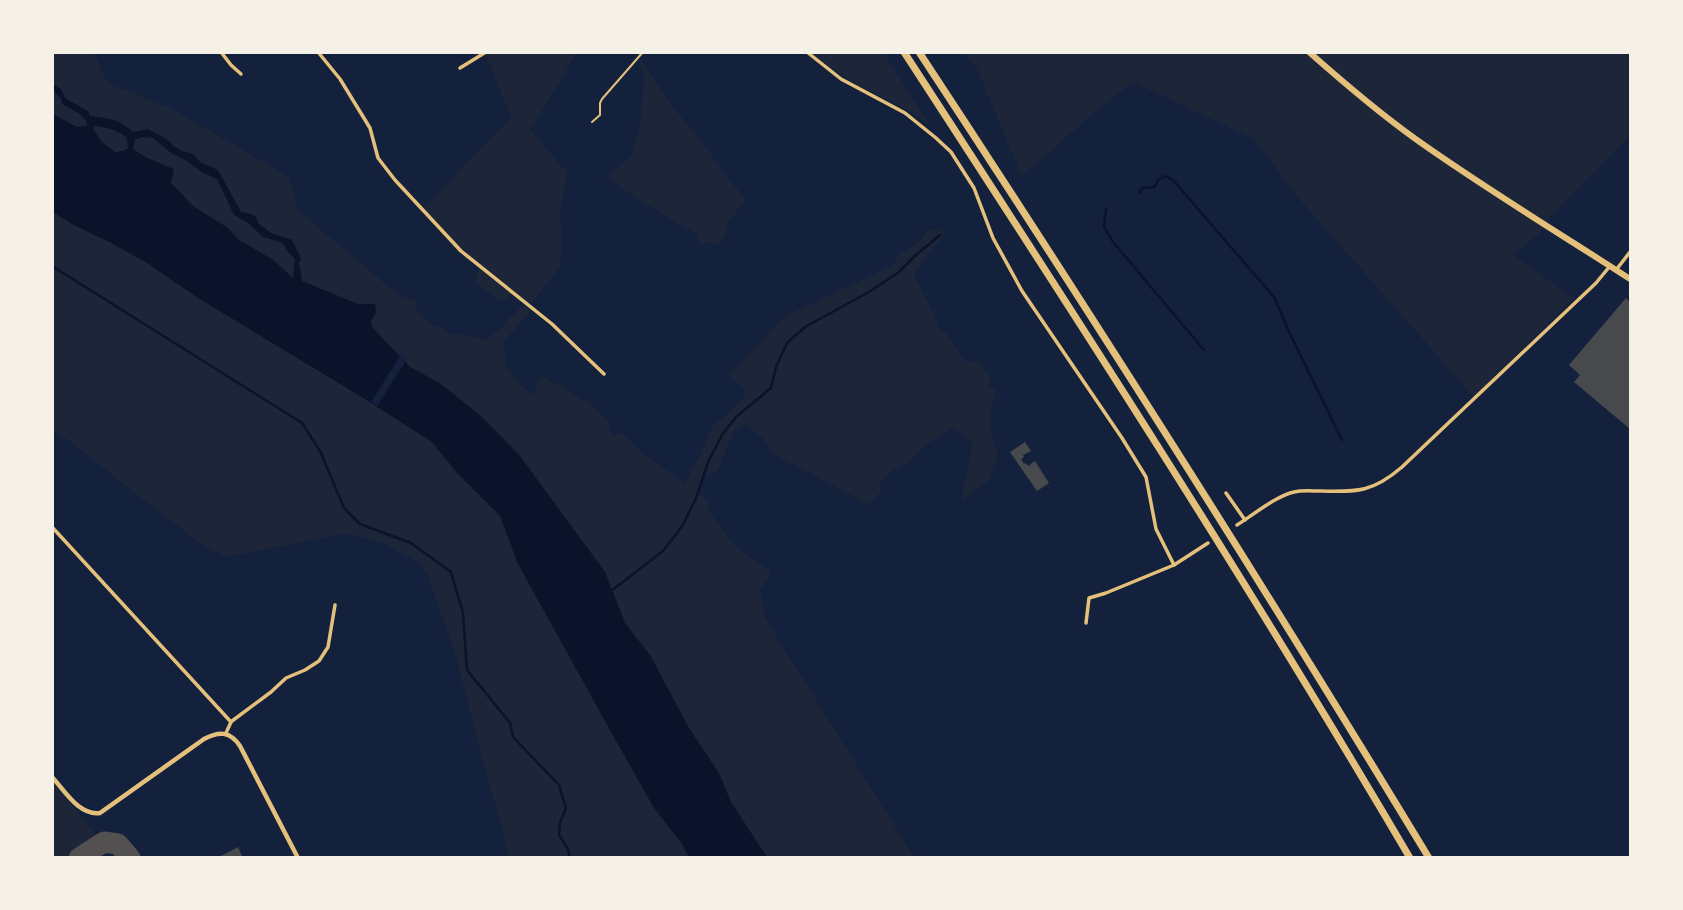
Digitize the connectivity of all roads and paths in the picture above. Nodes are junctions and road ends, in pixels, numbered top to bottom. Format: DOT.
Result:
graph roads {
  1 [pos="221,52"];
  2 [pos="317,52"];
  3 [pos="486,52"];
  4 [pos="643,52"];
  5 [pos="807,52"];
  6 [pos="904,52"];
  7 [pos="919,52"];
  8 [pos="1309,52"];
  9 [pos="460,68"];
  10 [pos="241,74"];
  11 [pos="592,122"];
  12 [pos="1630,252"];
  13 [pos="1613,268"];
  14 [pos="1630,279"];
  15 [pos="604,374"];
  16 [pos="1226,493"];
  17 [pos="1245,520"];
  18 [pos="1237,525"];
  19 [pos="52,527"];
  20 [pos="1208,543"];
  21 [pos="1174,565"];
  22 [pos="335,605"];
  23 [pos="1086,623"];
  24 [pos="231,722"];
  25 [pos="226,733"];
  26 [pos="52,777"];
  27 [pos="298,858"];
  28 [pos="1410,858"];
  29 [pos="1429,858"];
  1 -- 10 [label="street"];
  2 -- 15 [label="street"];
  3 -- 9 [label="street"];
  4 -- 11 [label="lane"];
  5 -- 21 [label="street"];
  6 -- 28 [label="highway"];
  7 -- 29 [label="highway"];
  8 -- 13 [label="main road"];
  12 -- 13 [label="street"];
  13 -- 14 [label="main road"];
  13 -- 17 [label="street"];
  16 -- 17 [label="street"];
  17 -- 18 [label="street"];
  19 -- 24 [label="street"];
  20 -- 21 [label="street"];
  21 -- 23 [label="street"];
  22 -- 24 [label="street"];
  24 -- 25 [label="street"];
  25 -- 26 [label="street"];
  25 -- 27 [label="street"];
}
